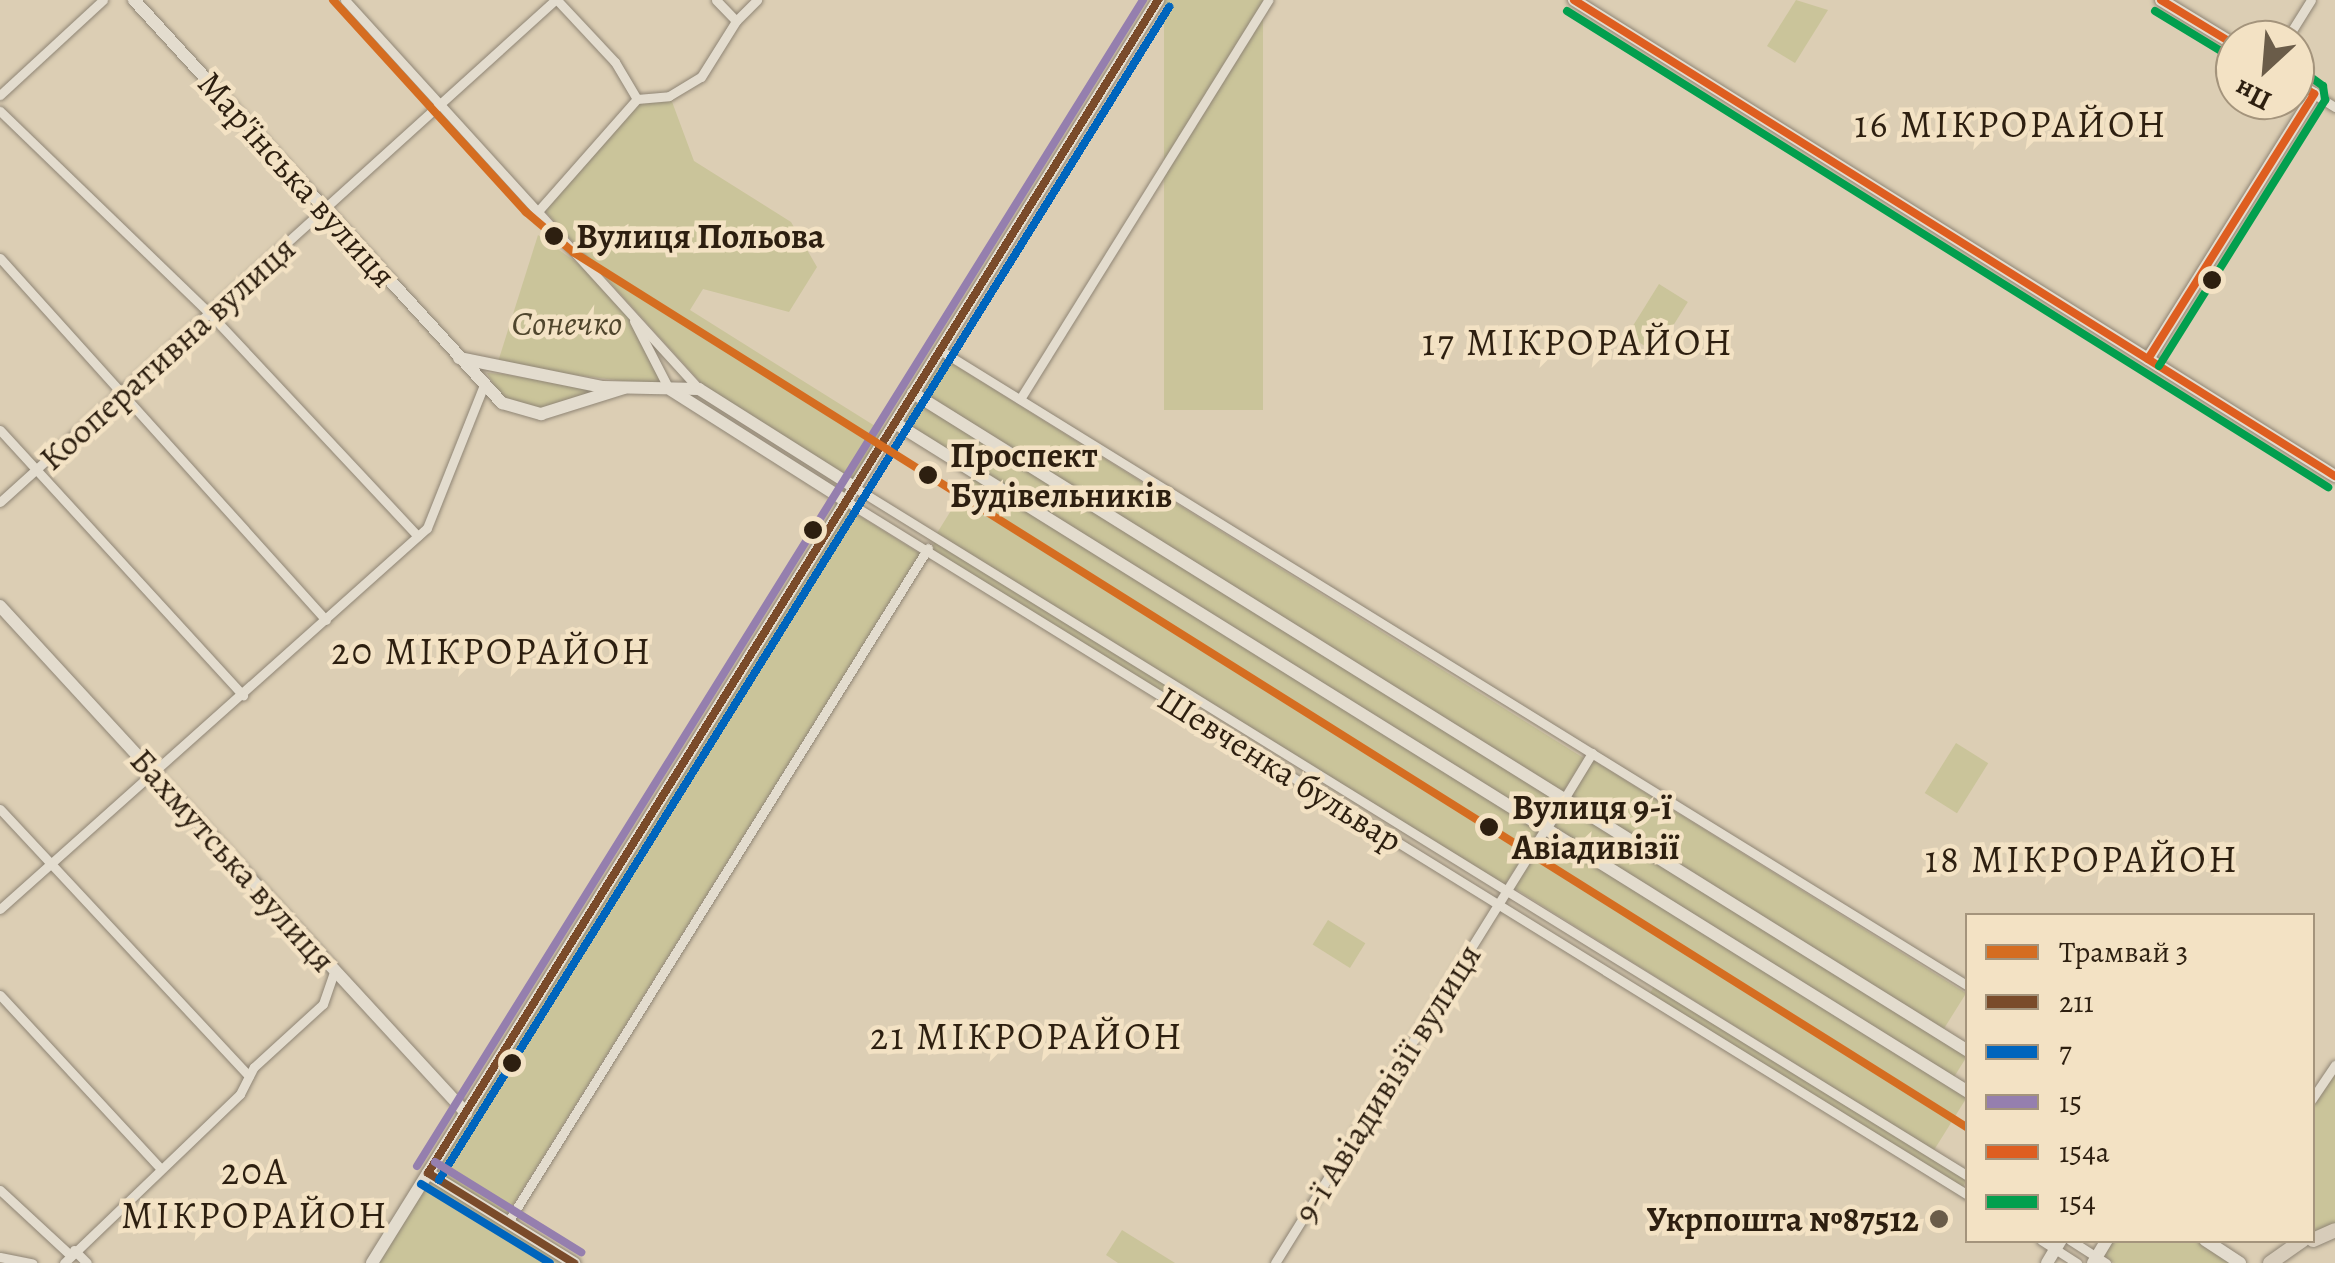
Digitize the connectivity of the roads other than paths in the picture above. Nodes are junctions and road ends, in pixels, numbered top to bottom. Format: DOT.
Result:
graph roads {
  1 [pos="103,0"];
  2 [pos="134,0"];
  3 [pos="345,0"];
  4 [pos="556,0"];
  5 [pos="716,0"];
  6 [pos="757,0"];
  7 [pos="1158,0"];
  8 [pos="1268,0"];
  9 [pos="1574,0"];
  10 [pos="2162,0"];
  11 [pos="736,20"];
  12 [pos="2215,33"];
  13 [pos="0,95"];
  14 [pos="637,99"];
  15 [pos="442,105"];
  16 [pos="0,111"];
  17 [pos="2298,120"];
  18 [pos="324,210"];
  19 [pos="539,210"];
  20 [pos="0,258"];
  21 [pos="628,310"];
  22 [pos="210,314"];
  23 [pos="940,350"];
  24 [pos="459,358"];
  25 [pos="2148,359"];
  26 [pos="483,387"];
  27 [pos="624,388"];
  28 [pos="669,388"];
  29 [pos="699,389"];
  30 [pos="125,391"];
  31 [pos="913,393"];
  32 [pos="1020,400"];
  33 [pos="895,422"];
  34 [pos="0,430"];
  35 [pos="37,470"];
  36 [pos="2335,476"];
  37 [pos="854,488"];
  38 [pos="846,501"];
  39 [pos="0,502"];
  40 [pos="418,536"];
  41 [pos="934,537"];
  42 [pos="926,550"];
  43 [pos="0,606"];
  44 [pos="326,620"];
  45 [pos="243,695"];
  46 [pos="1592,754"];
  47 [pos="156,774"];
  48 [pos="1360,798"];
  49 [pos="1564,799"];
  50 [pos="0,809"];
  51 [pos="1351,812"];
  52 [pos="1545,829"];
  53 [pos="50,865"];
  54 [pos="1508,890"];
  55 [pos="1498,904"];
  56 [pos="0,909"];
  57 [pos="334,972"];
  58 [pos="1654,981"];
  59 [pos="1965,984"];
  60 [pos="0,995"];
  61 [pos="1645,995"];
  62 [pos="1965,1049"];
  63 [pos="2335,1065"];
  64 [pos="249,1076"];
  65 [pos="1965,1090"];
  66 [pos="2315,1095"];
  67 [pos="466,1113"];
  68 [pos="159,1167"];
  69 [pos="428,1173"];
  70 [pos="1965,1174"];
  71 [pos="0,1190"];
  72 [pos="1965,1193"];
  73 [pos="508,1222"];
  74 [pos="2074,1243"];
  75 [pos="2210,1243"];
  76 [pos="2298,1243"];
  77 [pos="2058,1245"];
  78 [pos="69,1255"];
  79 [pos="0,1257"];
  80 [pos="2098,1261"];
  81 [pos="32,1263"];
  82 [pos="88,1263"];
  83 [pos="372,1263"];
  84 [pos="574,1263"];
  85 [pos="1275,1263"];
  86 [pos="2047,1263"];
  87 [pos="2077,1263"];
  88 [pos="2240,1263"];
  89 [pos="2270,1263"];
  1 -- 13 [label="street"];
  2 -- 18 [label="main road, Мар'їнська вулиця"];
  3 -- 15 [label="street, Шевченка бульвар"];
  4 -- 14 [label="street"];
  4 -- 15 [label="street, Кооперативна вулиця"];
  5 -- 11 [label="street"];
  6 -- 11 [label="street"];
  7 -- 23 [label="main road"];
  8 -- 32 [label="street"];
  9 -- 25 [label="main road"];
  10 -- 12 [label="main road"];
  11 -- 14 [label="street"];
  14 -- 19 [label="street"];
  15 -- 18 [label="street, Кооперативна вулиця"];
  15 -- 19 [label="street, Шевченка бульвар"];
  16 -- 22 [label="street"];
  17 -- 25 [label="main road"];
  18 -- 22 [label="street, Кооперативна вулиця"];
  18 -- 24 [label="main road, Мар'їнська вулиця"];
  19 -- 21 [label="street, Шевченка бульвар"];
  20 -- 30 [label="street"];
  21 -- 28 [label="street, Шевченка бульвар"];
  21 -- 29 [label="street, Шевченка бульвар"];
  22 -- 30 [label="street, Кооперативна вулиця"];
  22 -- 40 [label="street"];
  23 -- 31 [label="main road"];
  23 -- 32 [label="street"];
  24 -- 26 [label="main road, Мар'їнська вулиця"];
  24 -- 27 [label="main road"];
  25 -- 36 [label="main road"];
  26 -- 27 [label="main road"];
  26 -- 40 [label="street"];
  27 -- 28 [label="main road"];
  28 -- 29 [label="main road"];
  28 -- 38 [label="main road, Шевченка бульвар"];
  29 -- 37 [label="main road, Шевченка бульвар"];
  30 -- 35 [label="street, Кооперативна вулиця"];
  30 -- 44 [label="street"];
  31 -- 33 [label="main road"];
  31 -- 49 [label="main road"];
  32 -- 46 [label="street"];
  33 -- 37 [label="main road"];
  33 -- 52 [label="main road"];
  34 -- 35 [label="street"];
  35 -- 39 [label="street, Кооперативна вулиця"];
  35 -- 45 [label="street"];
  37 -- 38 [label="main road"];
  37 -- 41 [label="street, Шевченка бульвар"];
  38 -- 42 [label="street, Шевченка бульвар"];
  38 -- 67 [label="main road"];
  40 -- 44 [label="street"];
  41 -- 42 [label="street"];
  41 -- 48 [label="street, Шевченка бульвар"];
  42 -- 51 [label="street, Шевченка бульвар"];
  42 -- 73 [label="street"];
  43 -- 47 [label="main road, Бахмутська вулиця"];
  44 -- 45 [label="street"];
  45 -- 47 [label="street"];
  46 -- 49 [label="street"];
  46 -- 59 [label="street"];
  47 -- 53 [label="street"];
  47 -- 57 [label="main road, Бахмутська вулиця"];
  48 -- 51 [label="street"];
  48 -- 54 [label="street, Шевченка бульвар"];
  49 -- 52 [label="main road"];
  49 -- 62 [label="main road"];
  50 -- 53 [label="street"];
  51 -- 55 [label="street, Шевченка бульвар"];
  52 -- 54 [label="street, 9-ї Авіадивізії вулиця"];
  52 -- 65 [label="main road"];
  53 -- 56 [label="street"];
  53 -- 64 [label="street"];
  54 -- 55 [label="street, 9-ї Авіадивізії вулиця"];
  54 -- 58 [label="street, Шевченка бульвар"];
  55 -- 61 [label="street, Шевченка бульвар"];
  55 -- 85 [label="street, 9-ї Авіадивізії вулиця"];
  57 -- 64 [label="street"];
  57 -- 67 [label="main road, Бахмутська вулиця"];
  58 -- 61 [label="street"];
  58 -- 70 [label="street, Шевченка бульвар"];
  60 -- 68 [label="street"];
  61 -- 72 [label="street, Шевченка бульвар"];
  63 -- 66 [label="street"];
  64 -- 68 [label="street"];
  67 -- 69 [label="main road"];
  68 -- 78 [label="street"];
  69 -- 73 [label="main road"];
  69 -- 83 [label="main road"];
  71 -- 78 [label="street"];
  73 -- 84 [label="main road"];
  74 -- 80 [label="street"];
  75 -- 88 [label="main road"];
  76 -- 89 [label="main road"];
  77 -- 86 [label="main road"];
  77 -- 87 [label="street"];
  78 -- 82 [label="street"];
  79 -- 81 [label="street"];
}
